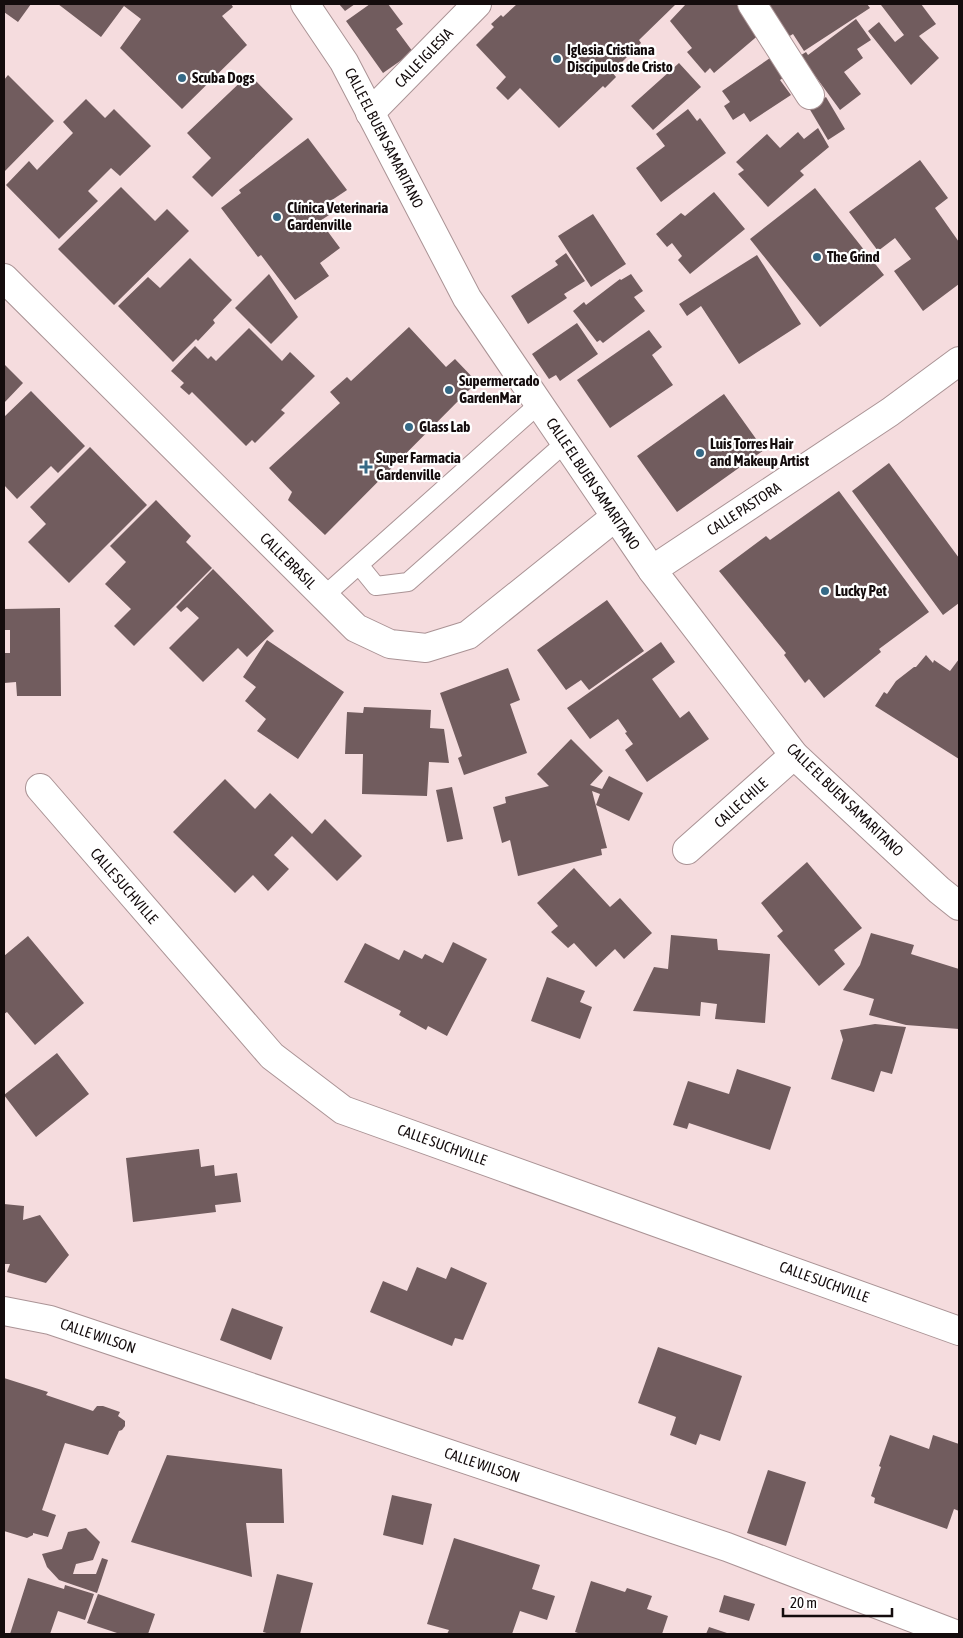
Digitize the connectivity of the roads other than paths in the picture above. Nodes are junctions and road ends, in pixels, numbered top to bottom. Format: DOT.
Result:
graph roads {
  1 [pos="305,4"];
  2 [pos="477,4"];
  3 [pos="752,4"];
  4 [pos="810,95"];
  5 [pos="370,113"];
  6 [pos="4,278"];
  7 [pos="959,361"];
  8 [pos="539,404"];
  9 [pos="565,443"];
  10 [pos="615,517"];
  11 [pos="359,565"];
  12 [pos="652,570"];
  13 [pos="324,596"];
  14 [pos="794,755"];
  15 [pos="40,788"];
  16 [pos="687,850"];
  17 [pos="959,906"];
  18 [pos="4,1311"];
  19 [pos="959,1331"];
  20 [pos="955,1634"];
  1 -- 5 [label="street, CALLE EL BUEN SAMARITANO"];
  2 -- 5 [label="street, CALLE IGLESIA"];
  3 -- 4 [label="street"];
  5 -- 8 [label="street, CALLE EL BUEN SAMARITANO"];
  6 -- 13 [label="street, CALLE BRASIL"];
  7 -- 12 [label="street, CALLE PASTORA"];
  8 -- 9 [label="street, CALLE EL BUEN SAMARITANO"];
  8 -- 11 [label="lane"];
  9 -- 10 [label="street, CALLE EL BUEN SAMARITANO"];
  9 -- 11 [label="lane"];
  10 -- 12 [label="street, CALLE EL BUEN SAMARITANO"];
  10 -- 13 [label="street, CALLE BRASIL"];
  11 -- 13 [label="lane"];
  12 -- 14 [label="street, CALLE EL BUEN SAMARITANO"];
  14 -- 16 [label="street, CALLE CHILE"];
  14 -- 17 [label="street, CALLE EL BUEN SAMARITANO"];
  15 -- 19 [label="street, CALLE SUCHVILLE"];
  18 -- 20 [label="street, CALLE WILSON"];
}
